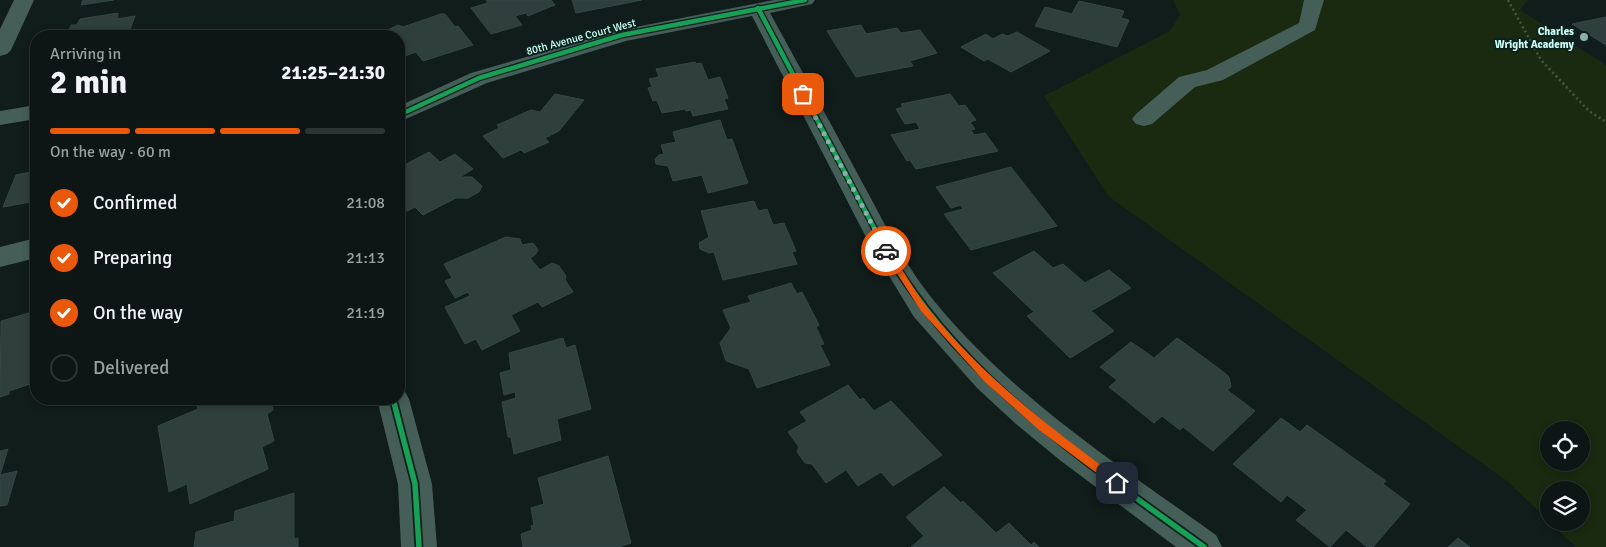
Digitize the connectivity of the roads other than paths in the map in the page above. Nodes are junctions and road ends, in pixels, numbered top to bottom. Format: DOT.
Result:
graph roads {
  1 [pos="24,0"];
  2 [pos="805,0"];
  3 [pos="1314,0"];
  4 [pos="758,8"];
  5 [pos="0,50"];
  6 [pos="405,112"];
  7 [pos="30,113"];
  8 [pos="0,118"];
  9 [pos="1144,119"];
  10 [pos="30,250"];
  11 [pos="0,257"];
  12 [pos="395,405"];
  13 [pos="420,547"];
  14 [pos="1204,547"];
  1 -- 5 [label="street"];
  2 -- 4 [label="street, 80th Avenue Court West"];
  3 -- 9 [label="street"];
  4 -- 6 [label="street, 80th Avenue Court West"];
  4 -- 14 [label="street"];
  7 -- 8 [label="street"];
  10 -- 11 [label="street"];
  12 -- 13 [label="street"];
}
